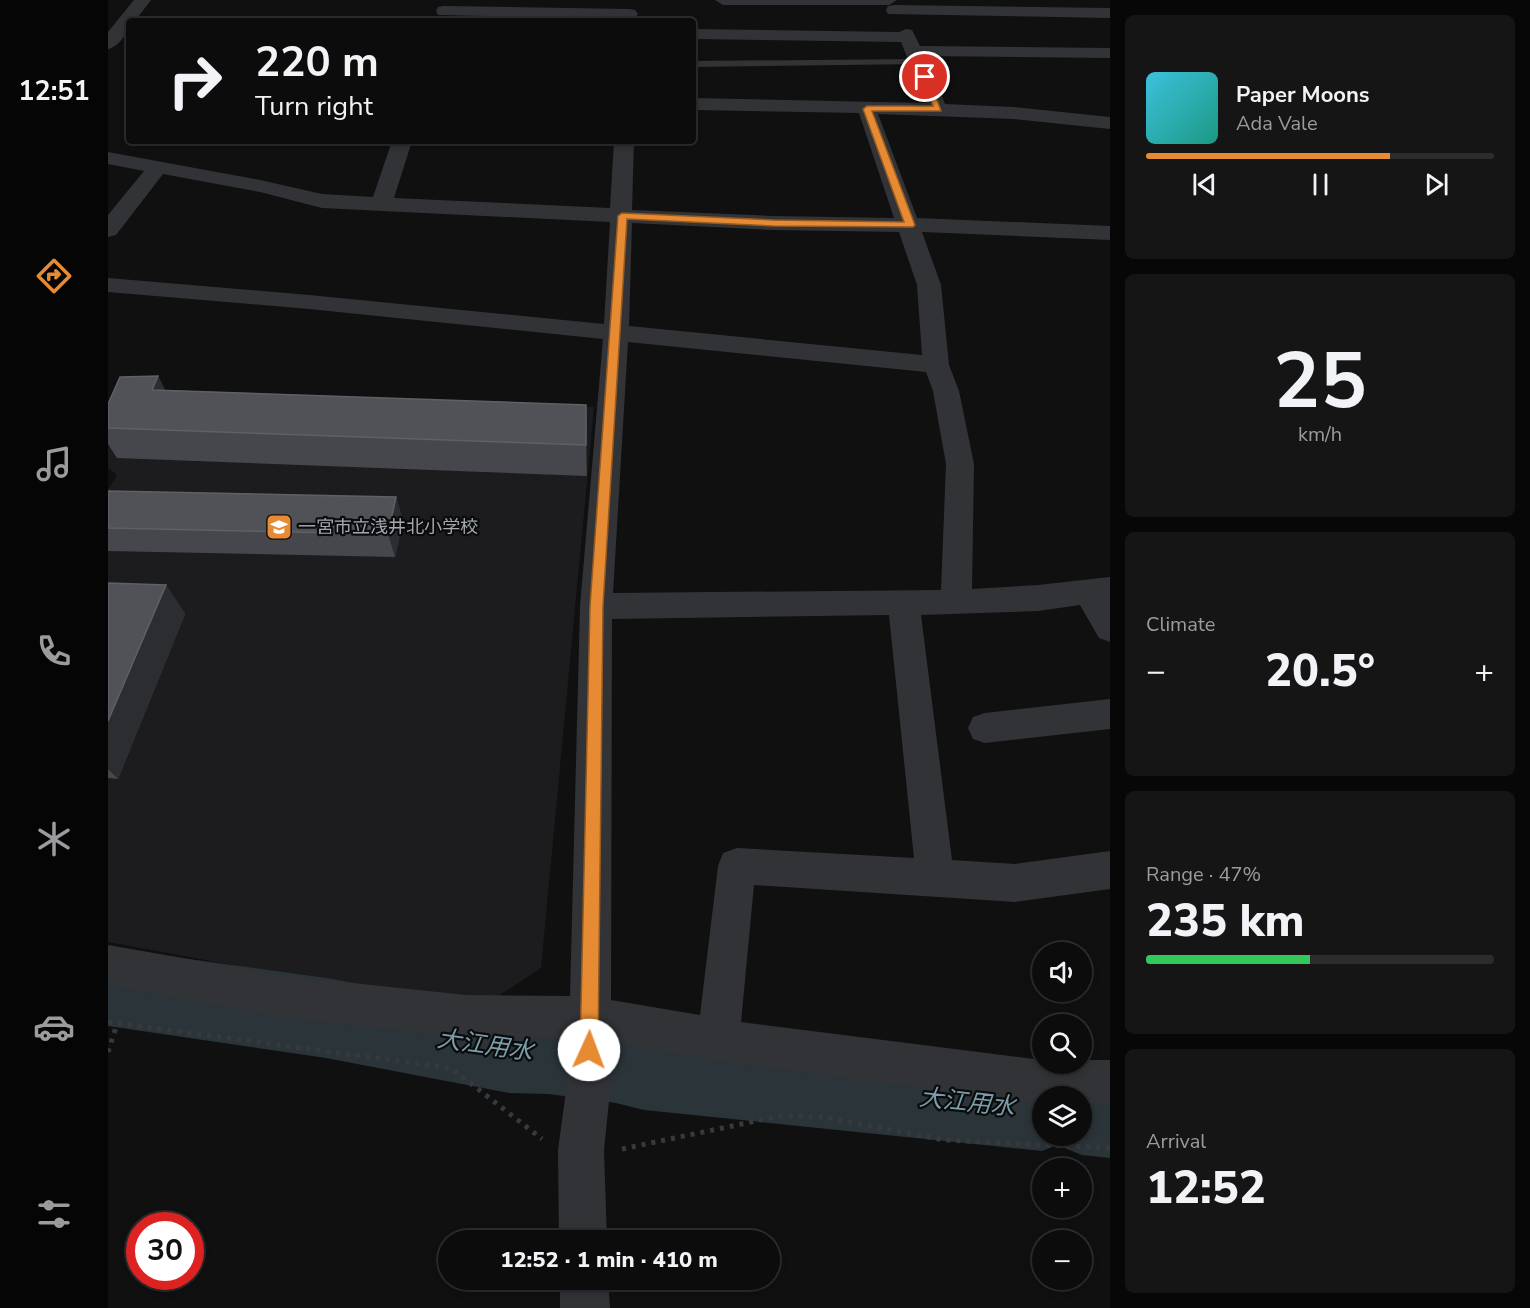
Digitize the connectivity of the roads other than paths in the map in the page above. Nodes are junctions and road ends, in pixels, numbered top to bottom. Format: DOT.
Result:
graph roads {
  1 [pos="143,0"];
  2 [pos="723,0"];
  3 [pos="891,4"];
  4 [pos="444,11"];
  5 [pos="630,12"];
  6 [pos="1110,12"];
  7 [pos="129,18"];
  8 [pos="126,22"];
  9 [pos="696,34"];
  10 [pos="108,45"];
  11 [pos="126,47"];
  12 [pos="913,50"];
  13 [pos="1110,53"];
  14 [pos="696,64"];
  15 [pos="696,104"];
  16 [pos="867,109"];
  17 [pos="938,109"];
  18 [pos="1110,123"];
  19 [pos="401,144"];
  20 [pos="624,144"];
  21 [pos="108,158"];
  22 [pos="159,166"];
  23 [pos="381,204"];
  24 [pos="622,216"];
  25 [pos="910,225"];
  26 [pos="108,230"];
  27 [pos="1110,232"];
  28 [pos="108,285"];
  29 [pos="616,334"];
  30 [pos="936,365"];
  31 [pos="1100,590"];
  32 [pos="956,602"];
  33 [pos="904,603"];
  34 [pos="596,606"];
  35 [pos="1110,629"];
  36 [pos="1110,714"];
  37 [pos="985,728"];
  38 [pos="1110,870"];
  39 [pos="935,879"];
  40 [pos="108,965"];
  41 [pos="590,1024"];
  42 [pos="718,1040"];
  43 [pos="1110,1082"];
  44 [pos="583,1230"];
  45 [pos="584,1290"];
  46 [pos="585,1308"];
  1 -- 7 [label="street"];
  2 -- 3 [label="street"];
  3 -- 6 [label="street"];
  3 -- 12 [label="street"];
  4 -- 5 [label="street"];
  8 -- 10 [label="street"];
  9 -- 12 [label="street"];
  10 -- 11 [label="street"];
  12 -- 13 [label="street"];
  12 -- 14 [label="lane"];
  12 -- 17 [label="street"];
  15 -- 16 [label="street"];
  16 -- 17 [label="street"];
  16 -- 25 [label="street"];
  17 -- 18 [label="street"];
  19 -- 23 [label="street"];
  20 -- 24 [label="street"];
  21 -- 22 [label="street"];
  22 -- 23 [label="street"];
  22 -- 26 [label="street"];
  23 -- 24 [label="street"];
  24 -- 25 [label="street"];
  24 -- 29 [label="street"];
  25 -- 27 [label="street"];
  25 -- 30 [label="street"];
  28 -- 29 [label="street"];
  29 -- 30 [label="street"];
  29 -- 34 [label="street"];
  30 -- 32 [label="street"];
  31 -- 32 [label="street"];
  31 -- 35 [label="street"];
  32 -- 33 [label="street"];
  33 -- 34 [label="street"];
  33 -- 39 [label="street"];
  34 -- 41 [label="street"];
  36 -- 37 [label="street"];
  38 -- 39 [label="street"];
  39 -- 42 [label="street"];
  40 -- 41 [label="street"];
  41 -- 42 [label="street"];
  41 -- 44 [label="street"];
  42 -- 43 [label="street"];
  45 -- 46 [label="street"];
}
